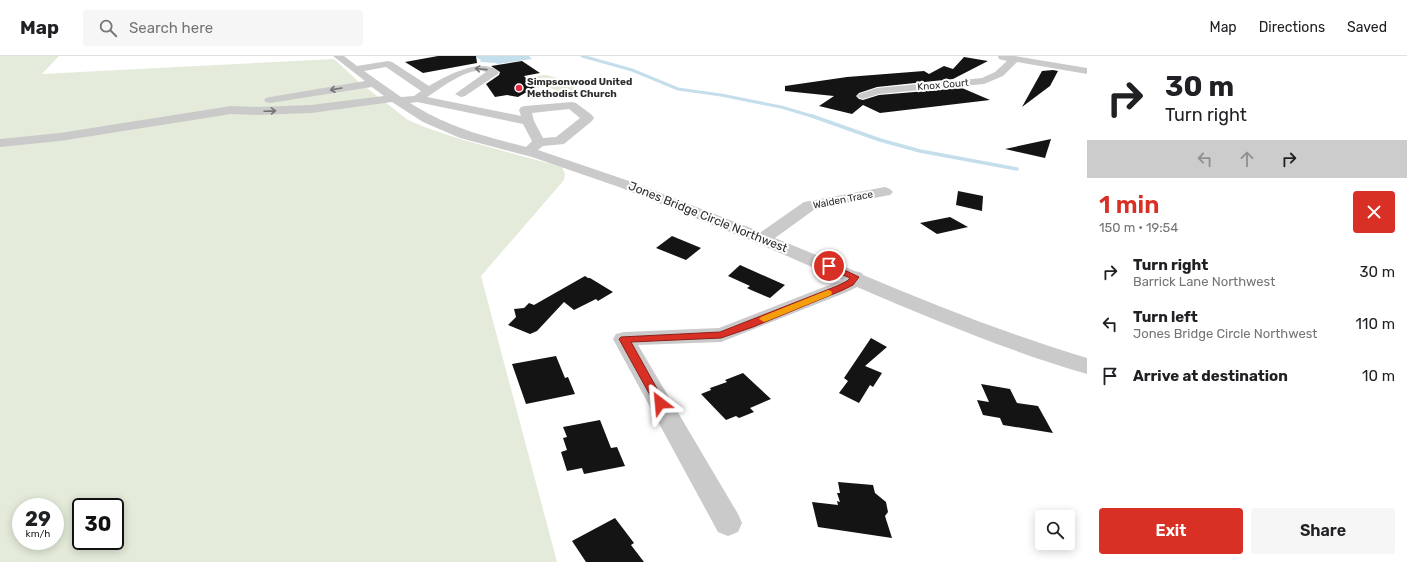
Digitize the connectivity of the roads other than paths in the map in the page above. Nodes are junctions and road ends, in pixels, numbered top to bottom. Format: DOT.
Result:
graph roads {
  1 [pos="338,56"];
  2 [pos="999,56"];
  3 [pos="1015,59"];
  4 [pos="356,69"];
  5 [pos="1087,71"];
  6 [pos="375,83"];
  7 [pos="462,94"];
  8 [pos="422,95"];
  9 [pos="863,96"];
  10 [pos="477,97"];
  11 [pos="396,99"];
  12 [pos="545,108"];
  13 [pos="231,110"];
  14 [pos="522,112"];
  15 [pos="569,132"];
  16 [pos="0,143"];
  17 [pos="534,147"];
  18 [pos="885,192"];
  19 [pos="763,239"];
  20 [pos="855,277"];
  21 [pos="1085,368"];
  22 [pos="728,523"];
  1 -- 4 [label="street, Jones Bridge Circle Northwest"];
  2 -- 3 [label="street"];
  3 -- 5 [label="street"];
  3 -- 9 [label="street, Knox Court"];
  4 -- 6 [label="street, Jones Bridge Circle Northwest"];
  4 -- 8 [label="street"];
  6 -- 11 [label="street, Jones Bridge Circle Northwest"];
  6 -- 13 [label="street, one-way"];
  7 -- 8 [label="street"];
  7 -- 8 [label="street, one-way"];
  7 -- 10 [label="street"];
  8 -- 11 [label="street"];
  8 -- 14 [label="street"];
  13 -- 11 [label="street, one-way"];
  11 -- 17 [label="street, Jones Bridge Circle Northwest"];
  12 -- 14 [label="street"];
  12 -- 15 [label="street"];
  12 -- 15 [label="street"];
  13 -- 16 [label="street"];
  14 -- 17 [label="street"];
  15 -- 17 [label="street"];
  17 -- 19 [label="street, Jones Bridge Circle Northwest"];
  18 -- 19 [label="street, Walden Trace"];
  19 -- 20 [label="street, Jones Bridge Circle Northwest"];
  20 -- 21 [label="street, Jones Bridge Circle Northwest"];
  20 -- 22 [label="street"];
}
